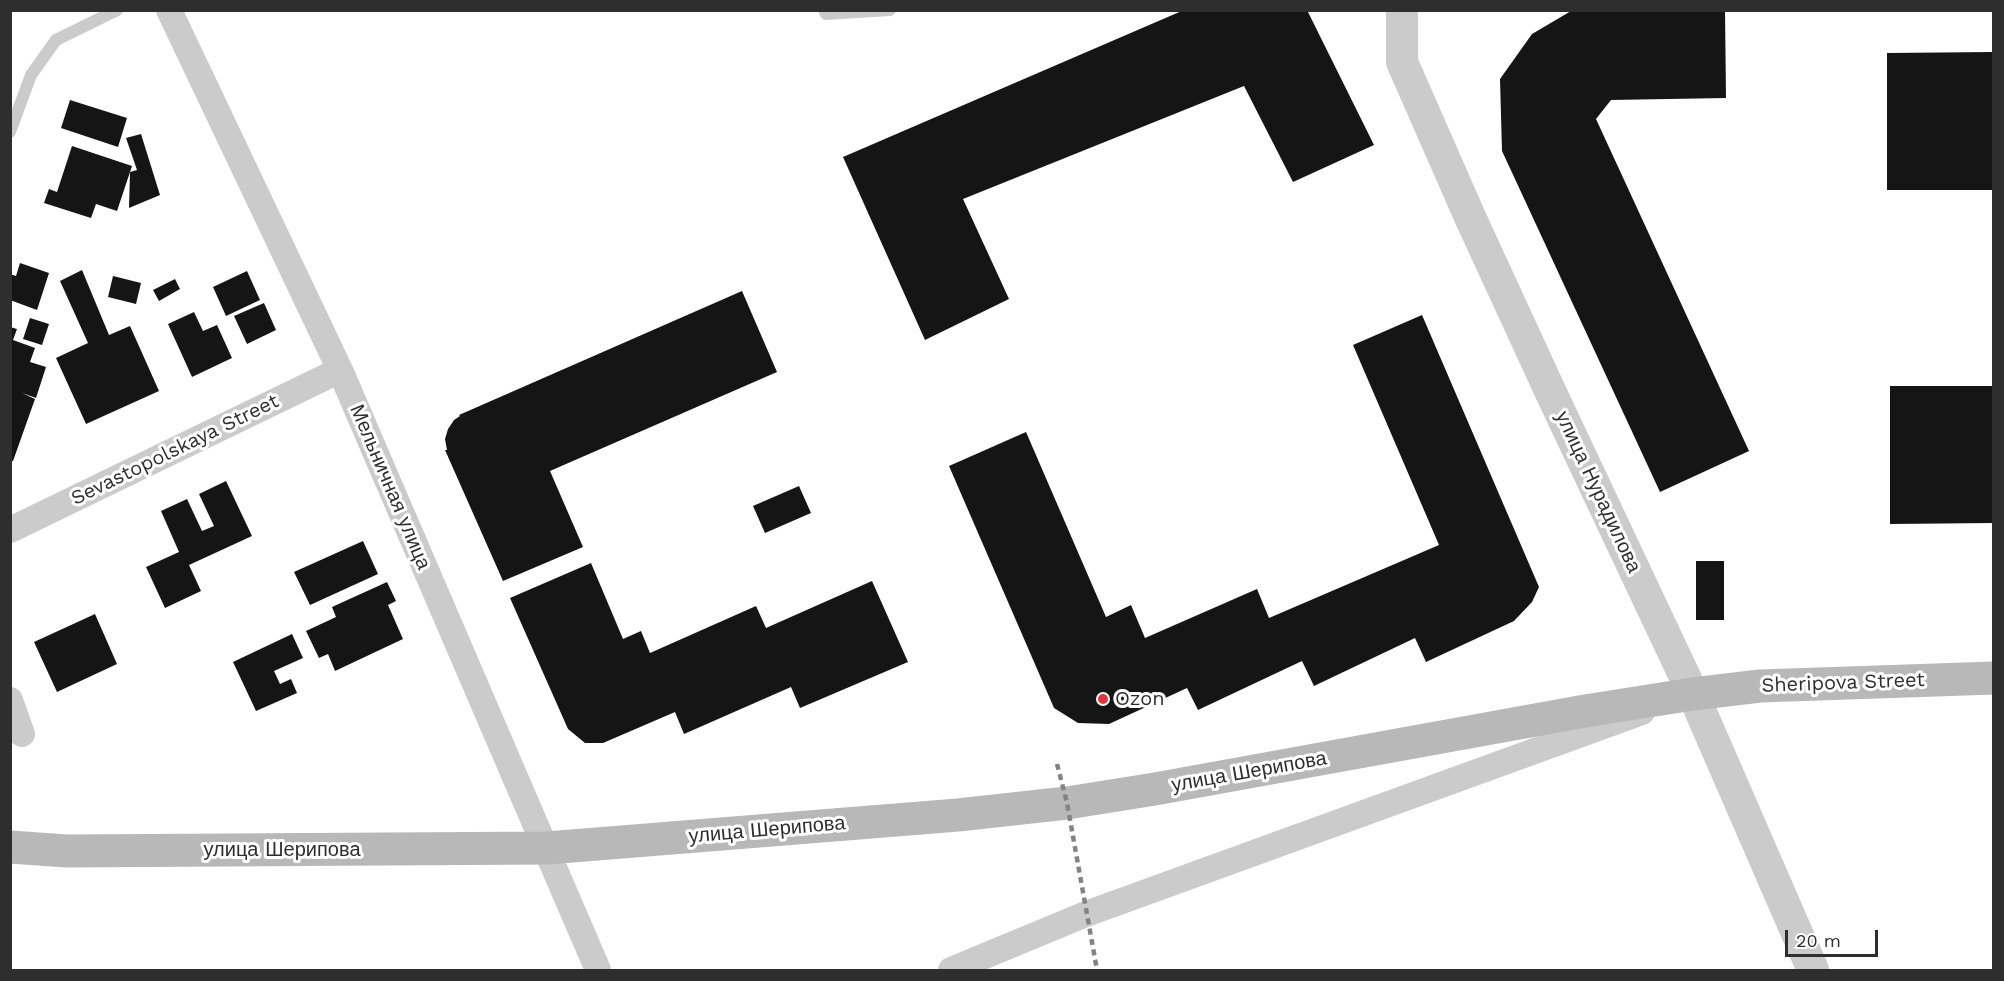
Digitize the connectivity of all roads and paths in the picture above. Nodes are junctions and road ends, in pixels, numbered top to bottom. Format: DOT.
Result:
graph roads {
  1 [pos="117,10"];
  2 [pos="169,10"];
  3 [pos="824,10"];
  4 [pos="890,10"];
  5 [pos="1402,10"];
  6 [pos="10,132"];
  7 [pos="339,370"];
  8 [pos="10,530"];
  9 [pos="1994,678"];
  10 [pos="1693,694"];
  11 [pos="10,700"];
  12 [pos="22,734"];
  13 [pos="10,847"];
  14 [pos="547,848"];
  15 [pos="598,970"];
  16 [pos="951,970"];
  17 [pos="1813,970"];
  1 -- 6 [label="lane"];
  2 -- 7 [label="street, Мельничная улица"];
  3 -- 4 [label="lane"];
  5 -- 10 [label="street, улица Нурадилова"];
  7 -- 8 [label="street, Sevastopolskaya Street"];
  7 -- 14 [label="street, Мельничная улица"];
  9 -- 10 [label="main road, Sheripova Street"];
  10 -- 14 [label="main road, улица Шерипова"];
  10 -- 16 [label="street"];
  10 -- 17 [label="street, улица Нурадилова"];
  11 -- 12 [label="street"];
  13 -- 14 [label="main road, улица Шерипова"];
  14 -- 15 [label="street, Мельничная улица"];
}
